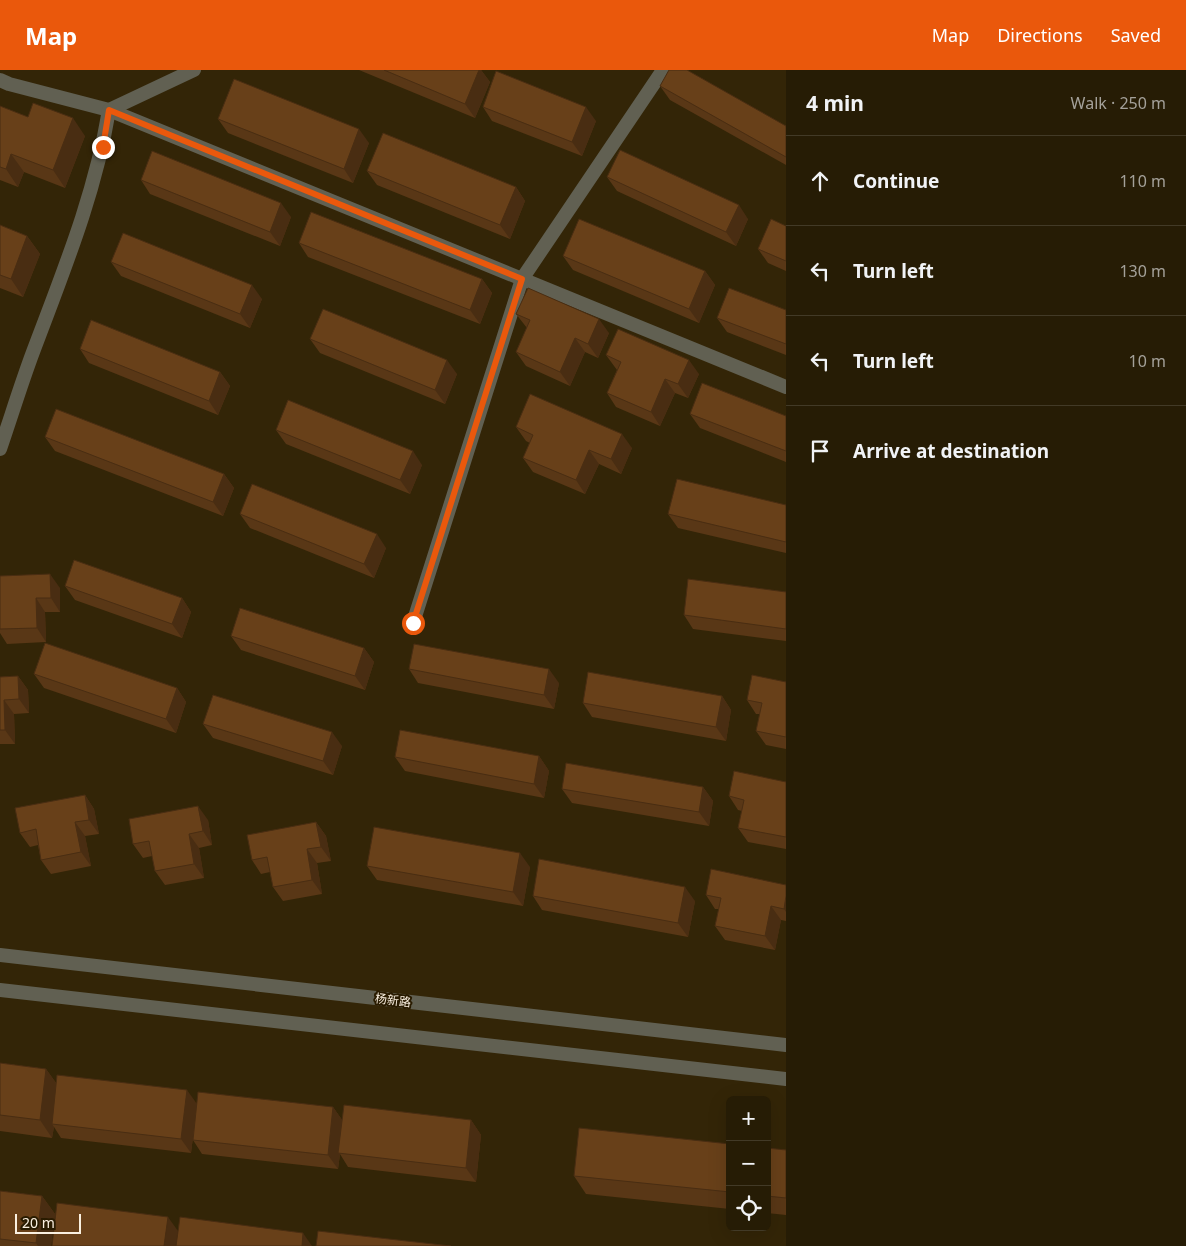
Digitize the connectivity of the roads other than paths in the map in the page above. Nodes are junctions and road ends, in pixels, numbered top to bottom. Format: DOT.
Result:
graph roads {
  1 [pos="194,70"];
  2 [pos="663,70"];
  3 [pos="0,80"];
  4 [pos="109,110"];
  5 [pos="522,279"];
  6 [pos="786,387"];
  7 [pos="0,449"];
  8 [pos="413,623"];
  9 [pos="0,955"];
  10 [pos="0,990"];
  11 [pos="786,1045"];
  12 [pos="786,1079"];
  1 -- 4 [label="street"];
  2 -- 5 [label="street"];
  3 -- 4 [label="street"];
  4 -- 5 [label="street"];
  4 -- 7 [label="street"];
  5 -- 6 [label="street"];
  5 -- 8 [label="street"];
  9 -- 11 [label="street, 杨新路"];
  10 -- 12 [label="street"];
}
